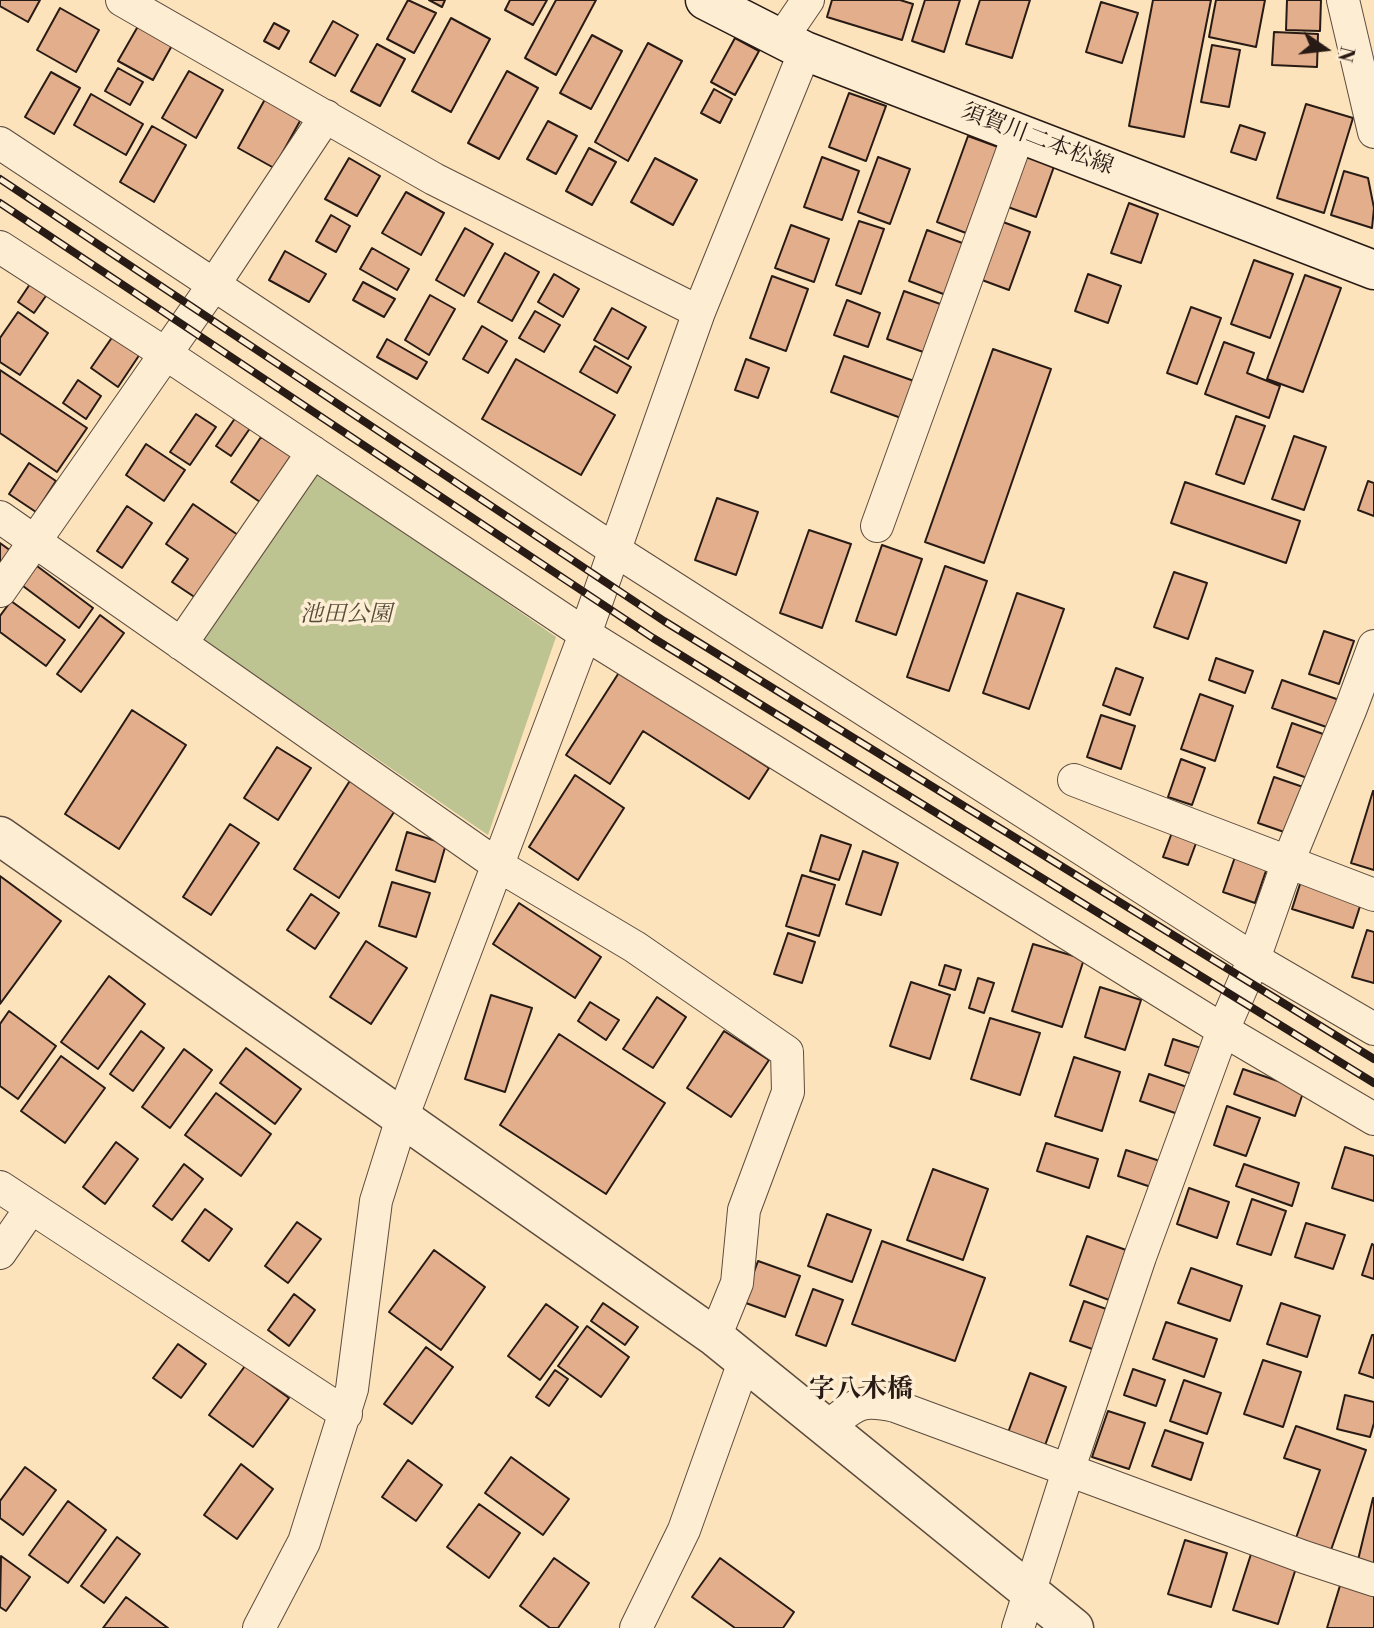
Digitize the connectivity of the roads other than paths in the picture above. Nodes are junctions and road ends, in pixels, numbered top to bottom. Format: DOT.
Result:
graph roads {
  1 [pos="122,0"];
  2 [pos="705,0"];
  3 [pos="808,0"];
  4 [pos="1343,0"];
  5 [pos="793,44"];
  6 [pos="326,116"];
  7 [pos="1374,132"];
  8 [pos="1019,133"];
  9 [pos="0,143"];
  10 [pos="0,247"];
  11 [pos="1374,270"];
  12 [pos="213,286"];
  13 [pos="699,312"];
  14 [pos="166,354"];
  15 [pos="313,452"];
  16 [pos="0,517"];
  17 [pos="877,526"];
  18 [pos="36,542"];
  19 [pos="613,549"];
  20 [pos="0,591"];
  21 [pos="585,634"];
  22 [pos="181,643"];
  23 [pos="1374,646"];
  24 [pos="1074,780"];
  25 [pos="0,836"];
  26 [pos="1288,862"];
  27 [pos="499,866"];
  28 [pos="1374,895"];
  29 [pos="1254,959"];
  30 [pos="1374,1029"];
  31 [pos="1223,1030"];
  32 [pos="402,1118"];
  33 [pos="1374,1119"];
  34 [pos="0,1187"];
  35 [pos="31,1208"];
  36 [pos="0,1253"];
  37 [pos="715,1337"];
  38 [pos="744,1362"];
  39 [pos="346,1414"];
  40 [pos="827,1427"];
  41 [pos="1068,1471"];
  42 [pos="1374,1580"];
  43 [pos="1031,1592"];
  44 [pos="259,1628"];
  45 [pos="636,1628"];
  46 [pos="1018,1628"];
  47 [pos="1074,1628"];
  1 -- 6 [label="street"];
  2 -- 5 [label="street, 須賀川二本松線"];
  3 -- 5 [label="street"];
  4 -- 7 [label="street"];
  5 -- 8 [label="street, 須賀川二本松線"];
  5 -- 13 [label="street"];
  6 -- 12 [label="street"];
  6 -- 13 [label="street"];
  8 -- 11 [label="street, 須賀川二本松線"];
  8 -- 17 [label="street"];
  9 -- 12 [label="street"];
  10 -- 14 [label="street"];
  12 -- 14 [label="street"];
  12 -- 19 [label="street"];
  13 -- 19 [label="street"];
  14 -- 15 [label="street"];
  14 -- 18 [label="street"];
  15 -- 21 [label="street"];
  15 -- 22 [label="street"];
  16 -- 18 [label="street"];
  18 -- 20 [label="street"];
  18 -- 22 [label="street"];
  19 -- 21 [label="street"];
  19 -- 29 [label="street"];
  21 -- 27 [label="street"];
  21 -- 31 [label="street"];
  22 -- 27 [label="street"];
  23 -- 26 [label="street"];
  24 -- 26 [label="street"];
  25 -- 32 [label="street"];
  26 -- 28 [label="street"];
  26 -- 29 [label="street"];
  27 -- 32 [label="street"];
  27 -- 37 [label="street"];
  29 -- 30 [label="street"];
  29 -- 31 [label="street"];
  31 -- 33 [label="street"];
  31 -- 41 [label="street"];
  32 -- 37 [label="street"];
  32 -- 39 [label="street"];
  34 -- 35 [label="street"];
  35 -- 36 [label="street"];
  35 -- 39 [label="street"];
  37 -- 38 [label="street"];
  38 -- 40 [label="street"];
  38 -- 45 [label="street"];
  39 -- 44 [label="street"];
  40 -- 41 [label="street"];
  40 -- 43 [label="street"];
  41 -- 42 [label="street"];
  41 -- 43 [label="street"];
  43 -- 46 [label="street"];
  43 -- 47 [label="street"];
}
